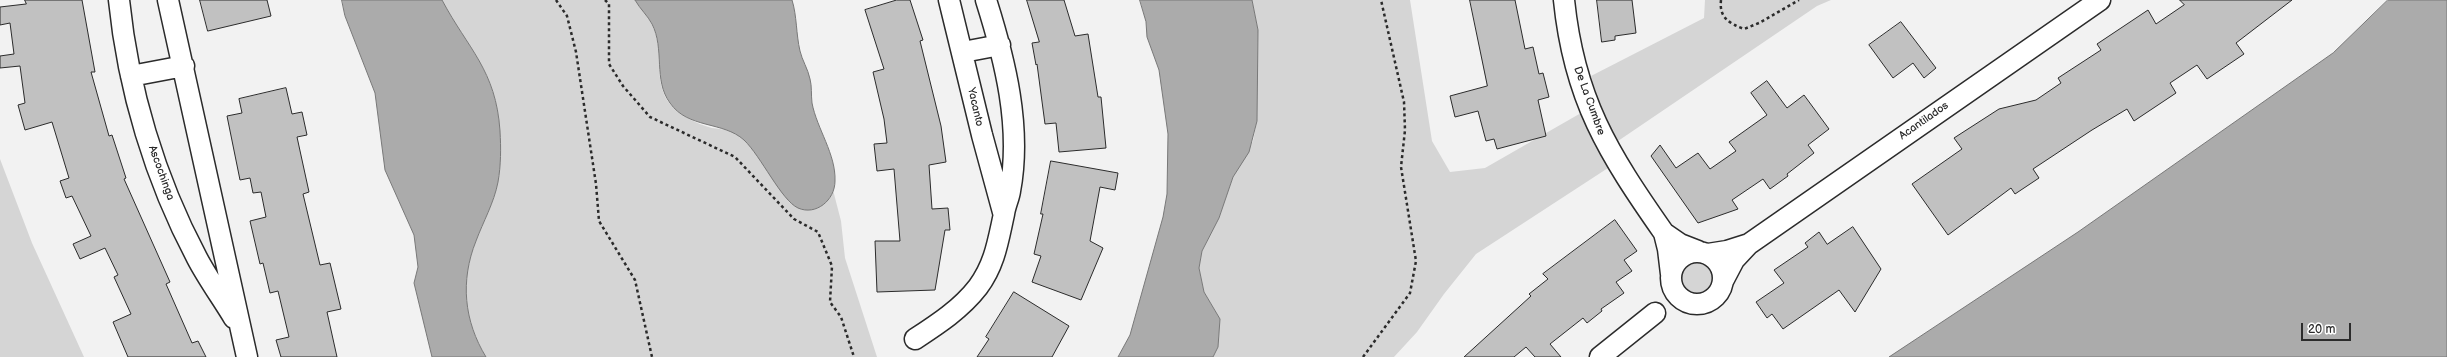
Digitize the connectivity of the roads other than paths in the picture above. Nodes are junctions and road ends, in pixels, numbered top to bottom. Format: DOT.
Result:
graph roads {
  1 [pos="119,0"];
  2 [pos="168,0"];
  3 [pos="949,0"];
  4 [pos="986,0"];
  5 [pos="1564,0"];
  6 [pos="2100,0"];
  7 [pos="1000,44"];
  8 [pos="963,52"];
  9 [pos="184,66"];
  10 [pos="131,76"];
  11 [pos="1004,214"];
  12 [pos="1664,233"];
  13 [pos="1749,244"];
  14 [pos="1703,253"];
  15 [pos="1671,278"];
  16 [pos="1723,281"];
  17 [pos="1689,303"];
  18 [pos="1655,313"];
  19 [pos="242,332"];
  20 [pos="915,339"];
  21 [pos="247,357"];
  22 [pos="1600,357"];
  1 -- 10 [label="street, Ascochinga"];
  2 -- 9 [label="street, Ascochinga"];
  3 -- 8 [label="street, Yacanto"];
  4 -- 7 [label="street, Yacanto"];
  5 -- 12 [label="street, De La Cumbre"];
  6 -- 13 [label="street, Acantilados"];
  7 -- 8 [label="street"];
  7 -- 11 [label="street, Yacanto"];
  8 -- 11 [label="street, Yacanto"];
  9 -- 10 [label="street"];
  9 -- 19 [label="street, Ascochinga"];
  10 -- 19 [label="street, Ascochinga"];
  11 -- 20 [label="street, Yacanto"];
  12 -- 14 [label="street"];
  12 -- 15 [label="street"];
  13 -- 14 [label="street"];
  13 -- 16 [label="street"];
  14 -- 15 [label="street"];
  14 -- 16 [label="street"];
  15 -- 17 [label="street"];
  15 -- 18 [label="street"];
  16 -- 17 [label="street"];
  17 -- 18 [label="street"];
  18 -- 22 [label="street"];
  19 -- 21 [label="street, Ascochinga"];
}
